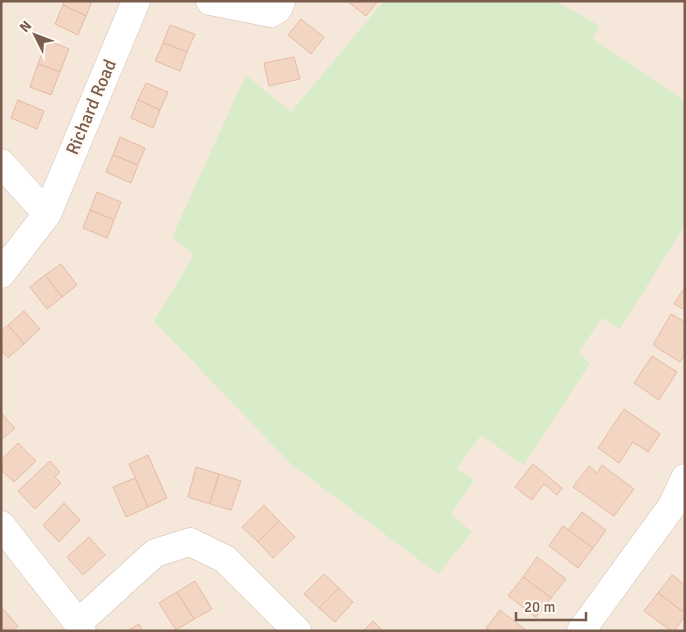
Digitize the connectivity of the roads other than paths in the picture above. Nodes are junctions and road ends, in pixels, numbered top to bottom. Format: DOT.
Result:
graph roads {
  1 [pos="136,1"];
  2 [pos="210,1"];
  3 [pos="282,1"];
  4 [pos="1,163"];
  5 [pos="46,214"];
  6 [pos="1,274"];
  7 [pos="685,478"];
  8 [pos="1,525"];
  9 [pos="80,627"];
  10 [pos="298,631"];
  11 [pos="581,631"];
  1 -- 5 [label="street, Richard Road"];
  2 -- 3 [label="street"];
  4 -- 5 [label="street"];
  5 -- 6 [label="street, Richard Road"];
  7 -- 11 [label="street"];
  8 -- 9 [label="street"];
  9 -- 10 [label="street"];
}
